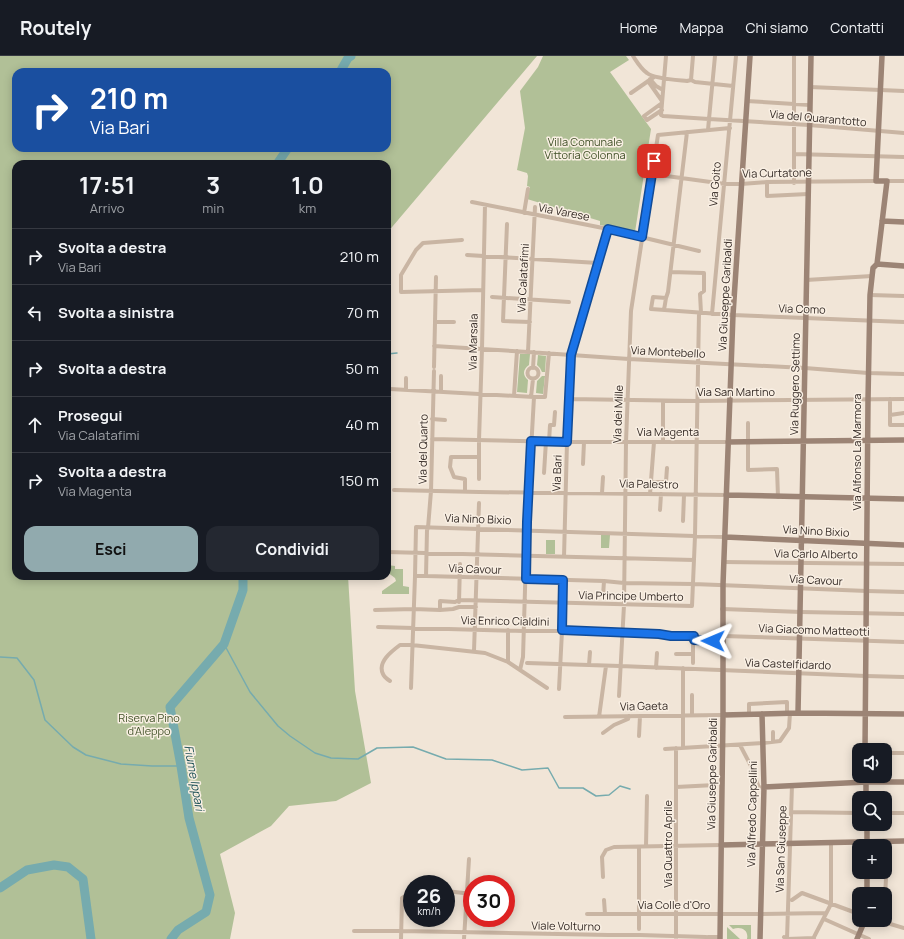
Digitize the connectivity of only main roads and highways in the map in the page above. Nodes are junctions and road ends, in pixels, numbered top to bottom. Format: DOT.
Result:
graph roads {
  1 [pos="750,56"];
  2 [pos="811,56"];
  3 [pos="882,56"];
  4 [pos="887,181"];
  5 [pos="882,221"];
  6 [pos="904,222"];
  7 [pos="877,264"];
  8 [pos="904,266"];
  9 [pos="904,440"];
  10 [pos="804,441"];
  11 [pos="868,441"];
  12 [pos="728,442"];
  13 [pos="726,495"];
  14 [pos="803,497"];
  15 [pos="867,498"];
  16 [pos="904,499"];
  17 [pos="726,536"];
  18 [pos="802,541"];
  19 [pos="866,544"];
  20 [pos="904,545"];
  21 [pos="798,713"];
  22 [pos="723,714"];
  23 [pos="762,714"];
  24 [pos="866,714"];
  25 [pos="904,714"];
  26 [pos="866,743"];
  27 [pos="852,780"];
  28 [pos="892,781"];
  29 [pos="904,782"];
  30 [pos="764,787"];
  31 [pos="892,841"];
  32 [pos="904,841"];
  33 [pos="763,844"];
  34 [pos="852,844"];
  35 [pos="721,845"];
  36 [pos="862,927"];
  37 [pos="858,937"];
  38 [pos="720,938"];
  39 [pos="761,939"];
  1 -- 12 [label="main road, Via Giuseppe Garibaldi"];
  2 -- 10 [label="main road, Via Ruggero Settimo"];
  3 -- 4 [label="main road, Via Curtatone"];
  4 -- 5 [label="main road, Via Alfonso La Marmora"];
  5 -- 6 [label="main road"];
  5 -- 7 [label="main road, Via Alfonso La Marmora"];
  7 -- 8 [label="main road"];
  7 -- 11 [label="main road, Via Alfonso La Marmora"];
  9 -- 11 [label="main road, Via Magenta"];
  10 -- 11 [label="main road, Via Magenta"];
  10 -- 12 [label="main road, Via Magenta"];
  10 -- 14 [label="main road, Via Ruggero Settimo"];
  11 -- 15 [label="main road, Via Alfonso La Marmora"];
  12 -- 13 [label="main road, Via Giuseppe Garibaldi"];
  13 -- 14 [label="main road, Via Palestro"];
  13 -- 17 [label="main road, Via Giuseppe Garibaldi"];
  14 -- 15 [label="main road, Via Palestro"];
  14 -- 18 [label="main road, Via Ruggero Settimo"];
  15 -- 16 [label="main road, Via Palestro"];
  15 -- 19 [label="main road, Via Alfonso La Marmora"];
  17 -- 18 [label="main road, Via Nino Bixio"];
  17 -- 22 [label="main road, Via Giuseppe Garibaldi"];
  18 -- 19 [label="main road, Via Nino Bixio"];
  18 -- 21 [label="main road, Via Ruggero Settimo"];
  19 -- 20 [label="main road, Via Nino Bixio"];
  19 -- 24 [label="main road, Via Alfonso La Marmora"];
  21 -- 23 [label="main road"];
  21 -- 24 [label="main road"];
  22 -- 23 [label="main road"];
  22 -- 35 [label="main road, Via Giuseppe Garibaldi"];
  23 -- 30 [label="main road, Via Alfredo Cappellini"];
  24 -- 25 [label="main road"];
  24 -- 26 [label="main road, Via Alfonso La Marmora"];
  27 -- 30 [label="main road"];
  28 -- 29 [label="main road"];
  30 -- 33 [label="main road, Via Alfredo Cappellini"];
  31 -- 32 [label="main road"];
  33 -- 34 [label="main road"];
  33 -- 35 [label="main road"];
  33 -- 39 [label="main road, Via Alfredo Cappellini"];
  35 -- 38 [label="main road, Via Giuseppe Garibaldi"];
  36 -- 37 [label="main road"];
}
